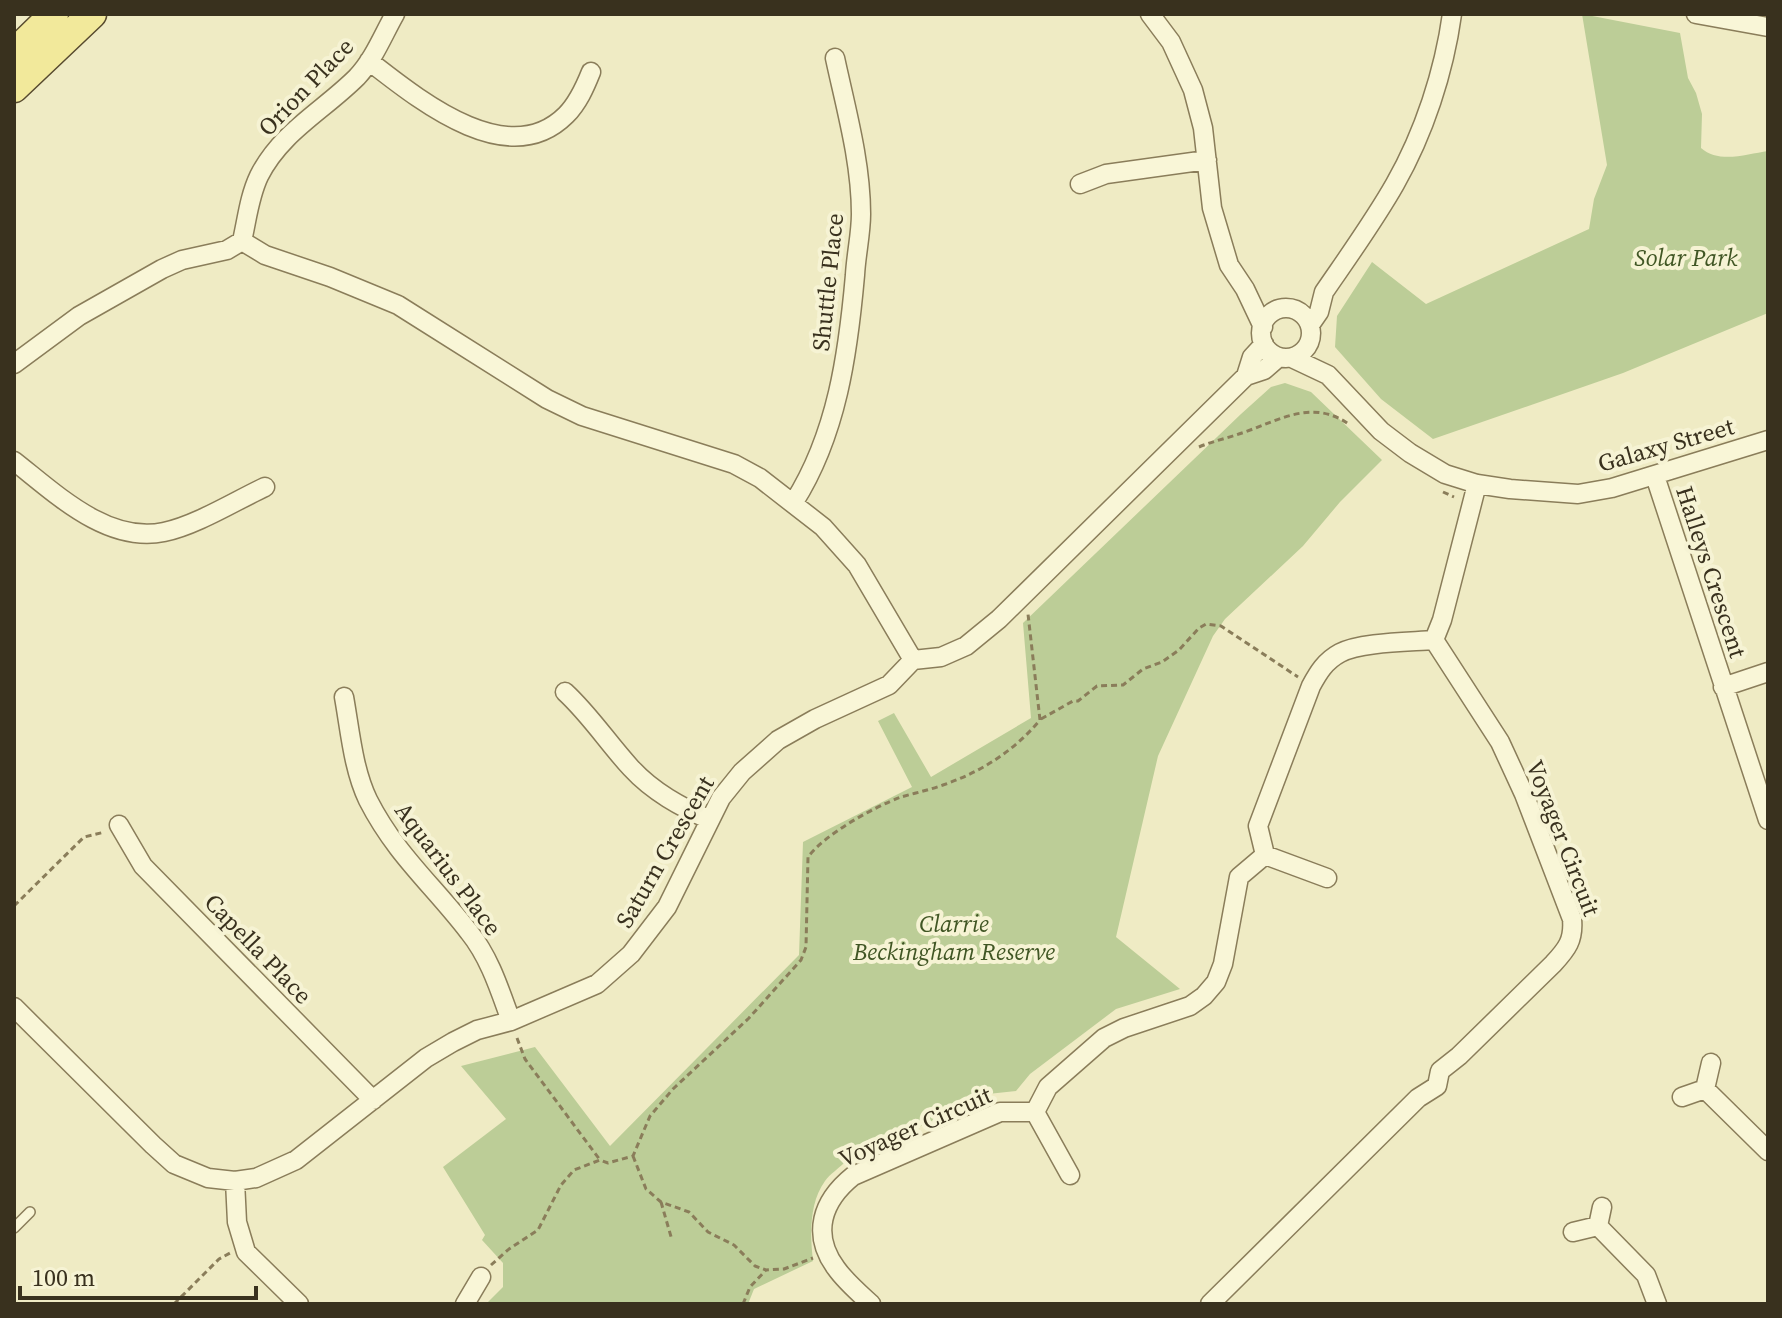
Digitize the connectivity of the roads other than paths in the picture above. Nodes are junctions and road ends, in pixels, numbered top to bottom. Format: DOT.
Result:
graph roads {
  1 [pos="54,14"];
  2 [pos="92,14"];
  3 [pos="395,14"];
  4 [pos="1150,14"];
  5 [pos="1452,14"];
  6 [pos="1696,14"];
  7 [pos="1768,27"];
  8 [pos="14,53"];
  9 [pos="835,58"];
  10 [pos="369,61"];
  11 [pos="591,72"];
  12 [pos="14,88"];
  13 [pos="1207,160"];
  14 [pos="1080,184"];
  15 [pos="242,241"];
  16 [pos="1245,289"];
  17 [pos="1324,292"];
  18 [pos="1288,310"];
  19 [pos="1310,332"];
  20 [pos="1263,335"];
  21 [pos="1286,358"];
  22 [pos="14,364"];
  23 [pos="1328,375"];
  24 [pos="1246,376"];
  25 [pos="1768,440"];
  26 [pos="14,461"];
  27 [pos="1655,476"];
  28 [pos="1477,484"];
  29 [pos="265,487"];
  30 [pos="794,502"];
  31 [pos="1434,640"];
  32 [pos="913,660"];
  33 [pos="1768,672"];
  34 [pos="1723,687"];
  35 [pos="565,692"];
  36 [pos="344,697"];
  37 [pos="710,820"];
  38 [pos="1768,820"];
  39 [pos="119,825"];
  40 [pos="1265,855"];
  41 [pos="1327,878"];
  42 [pos="14,1007"];
  43 [pos="511,1021"];
  44 [pos="1711,1063"];
  45 [pos="1705,1089"];
  46 [pos="1682,1097"];
  47 [pos="373,1100"];
  48 [pos="1035,1112"];
  49 [pos="1768,1151"];
  50 [pos="1070,1175"];
  51 [pos="235,1181"];
  52 [pos="30,1212"];
  53 [pos="14,1228"];
  54 [pos="1573,1232"];
  55 [pos="481,1277"];
  56 [pos="299,1304"];
  57 [pos="465,1304"];
  58 [pos="871,1304"];
  59 [pos="1210,1304"];
  60 [pos="1657,1304"];
  1 -- 8 [label="main road"];
  2 -- 12 [label="main road"];
  3 -- 10 [label="street, Orion Place"];
  4 -- 13 [label="street"];
  5 -- 17 [label="street"];
  6 -- 7 [label="street"];
  9 -- 30 [label="street, Shuttle Place"];
  10 -- 11 [label="street"];
  10 -- 15 [label="street, Orion Place"];
  13 -- 14 [label="street"];
  13 -- 16 [label="street"];
  15 -- 22 [label="street"];
  15 -- 30 [label="street"];
  16 -- 18 [label="street"];
  16 -- 20 [label="street"];
  17 -- 18 [label="street"];
  17 -- 19 [label="street"];
  18 -- 19 [label="street"];
  18 -- 20 [label="street"];
  19 -- 21 [label="street"];
  19 -- 23 [label="street, Galaxy Street"];
  20 -- 21 [label="street"];
  20 -- 24 [label="street"];
  21 -- 23 [label="street, Galaxy Street"];
  21 -- 24 [label="street"];
  23 -- 28 [label="street, Galaxy Street"];
  24 -- 32 [label="street"];
  25 -- 27 [label="street, Galaxy Street"];
  26 -- 29 [label="street"];
  27 -- 28 [label="street, Galaxy Street"];
  27 -- 34 [label="street, Halleys Crescent"];
  28 -- 31 [label="street"];
  30 -- 32 [label="street"];
  31 -- 40 [label="street"];
  31 -- 59 [label="street, Voyager Circuit"];
  32 -- 37 [label="street, Saturn Crescent"];
  33 -- 34 [label="street"];
  34 -- 38 [label="street, Halleys Crescent"];
  35 -- 37 [label="street"];
  36 -- 43 [label="street, Aquarius Place"];
  37 -- 43 [label="street, Saturn Crescent"];
  39 -- 47 [label="street, Capella Place"];
  40 -- 41 [label="street"];
  40 -- 48 [label="street"];
  42 -- 51 [label="street, Saturn Crescent"];
  43 -- 47 [label="street, Saturn Crescent"];
  44 -- 45 [label="street"];
  45 -- 46 [label="street"];
  45 -- 49 [label="street"];
  47 -- 51 [label="street, Saturn Crescent"];
  48 -- 50 [label="street"];
  48 -- 58 [label="street, Voyager Circuit"];
  51 -- 56 [label="street"];
  52 -- 53 [label="lane"];
  54 -- 60 [label="street"];
  55 -- 57 [label="street"];
}
